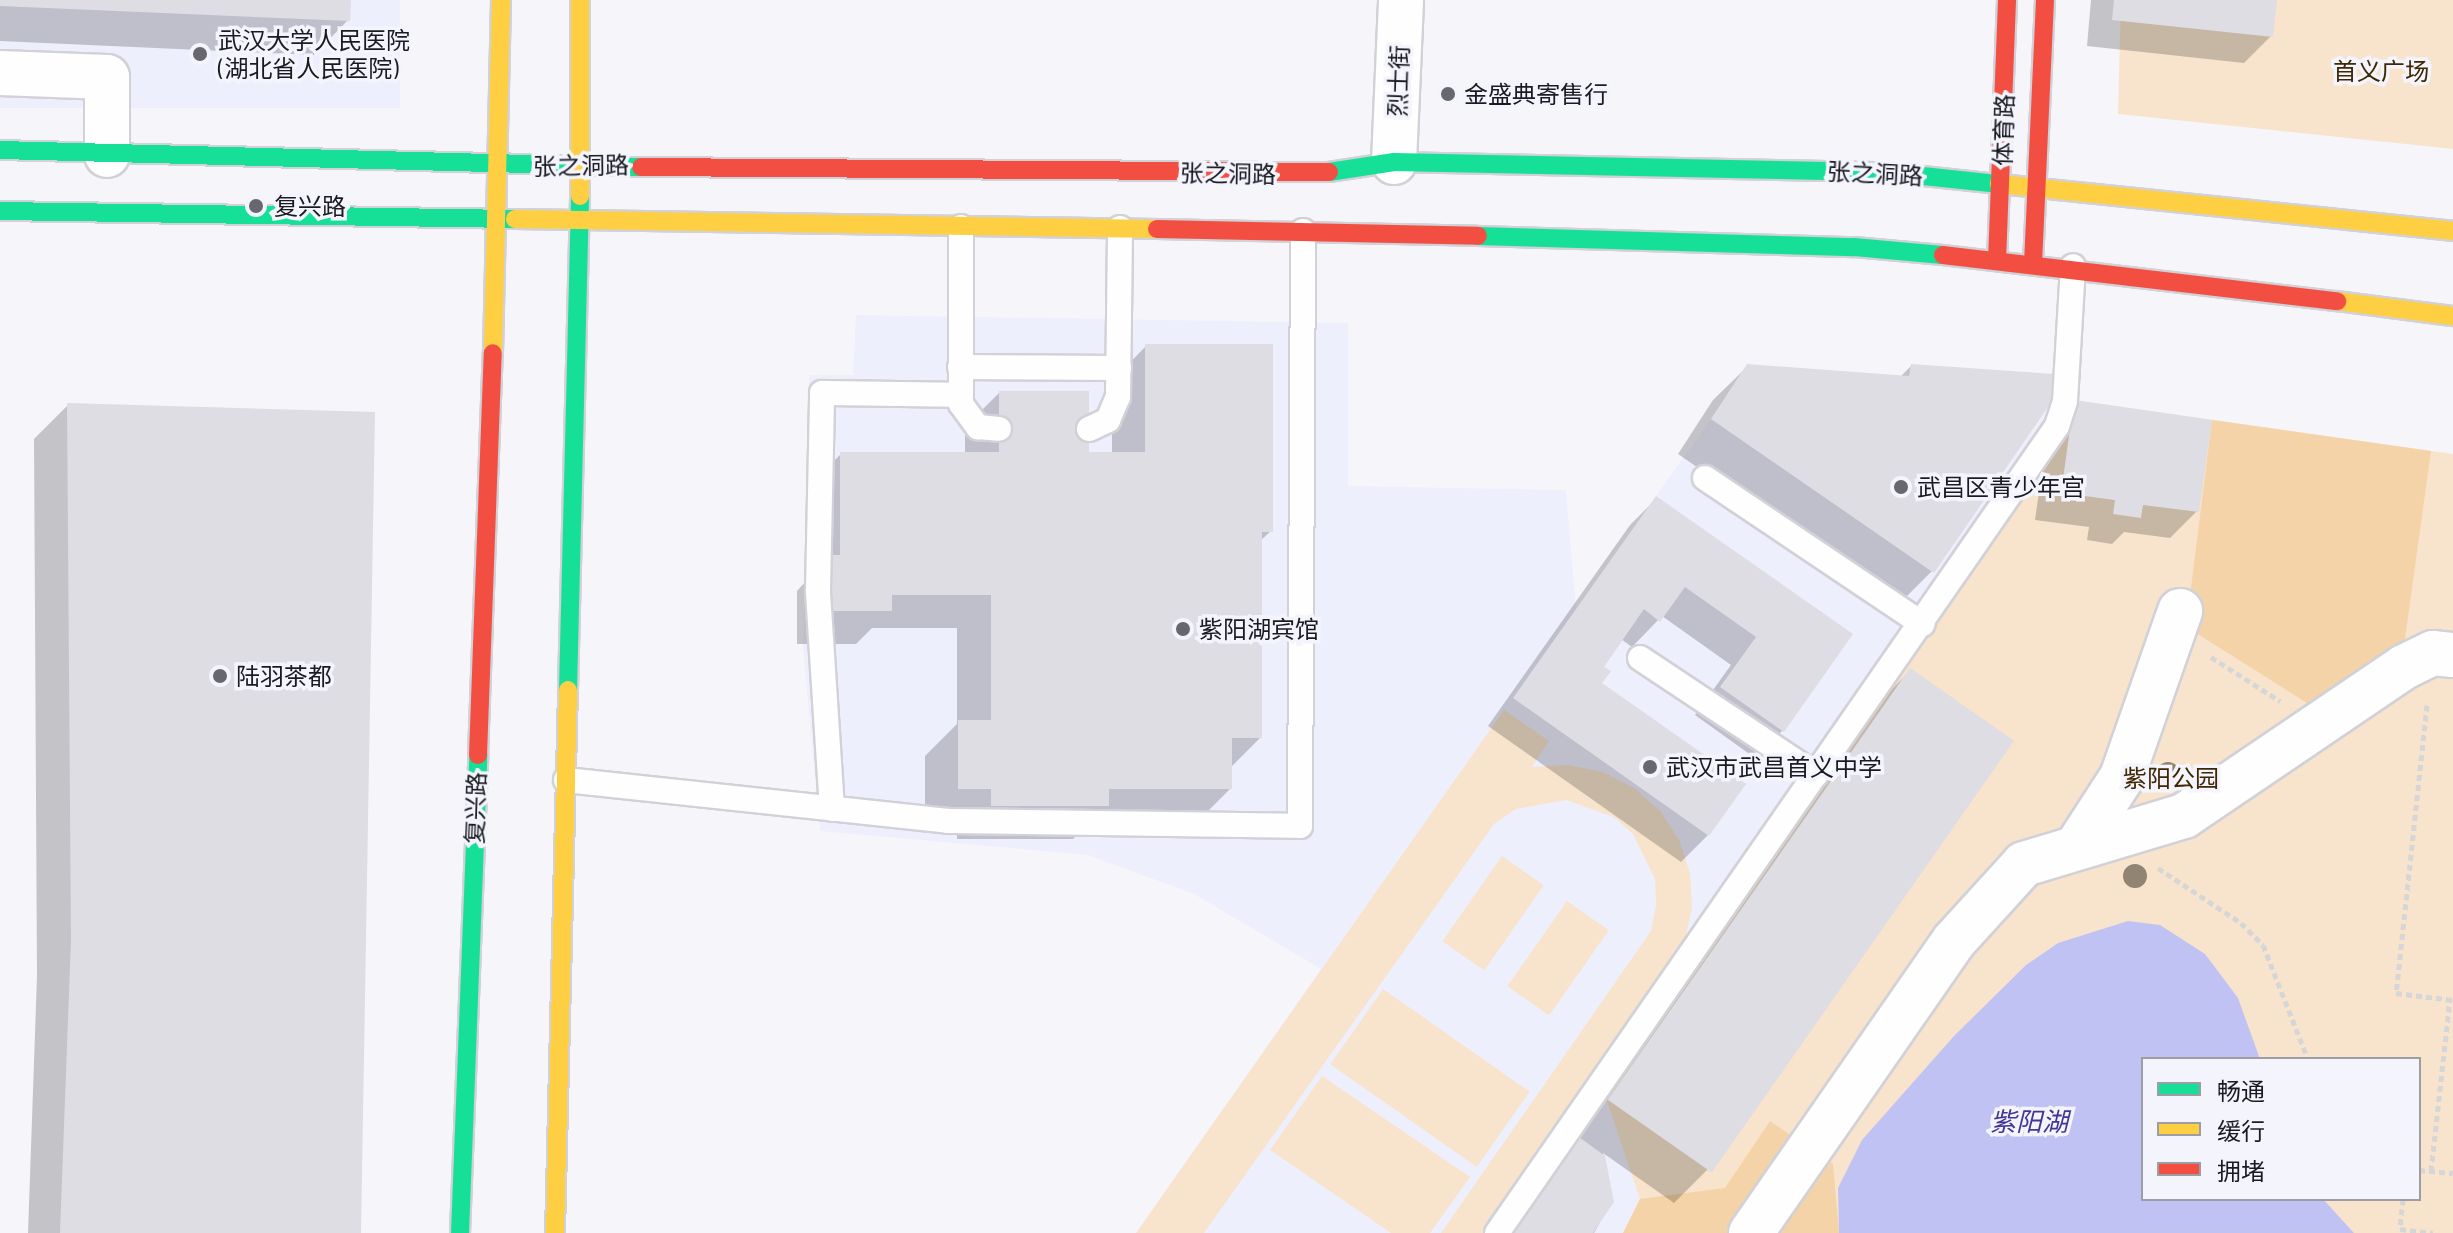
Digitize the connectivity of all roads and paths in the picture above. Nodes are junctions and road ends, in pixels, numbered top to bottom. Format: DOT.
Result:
graph roads {
  1 [pos="484,0"];
  2 [pos="501,0"];
  3 [pos="580,0"];
  4 [pos="597,0"];
  5 [pos="1401,0"];
  6 [pos="2007,0"];
  7 [pos="2045,0"];
  8 [pos="0,73"];
  9 [pos="0,150"];
  10 [pos="107,155"];
  11 [pos="1394,162"];
  12 [pos="581,163"];
  13 [pos="500,166"];
  14 [pos="2001,182"];
  15 [pos="2038,186"];
  16 [pos="0,211"];
  17 [pos="496,223"];
  18 [pos="579,224"];
  19 [pos="961,227"];
  20 [pos="1120,228"];
  21 [pos="1303,231"];
  22 [pos="2453,231"];
  23 [pos="1997,261"];
  24 [pos="2033,264"];
  25 [pos="2073,266"];
  26 [pos="2453,316"];
  27 [pos="960,367"];
  28 [pos="1119,368"];
  29 [pos="960,395"];
  30 [pos="999,429"];
  31 [pos="1089,429"];
  32 [pos="1705,478"];
  33 [pos="2177,622"];
  34 [pos="1922,624"];
  35 [pos="2443,654"];
  36 [pos="1640,658"];
  37 [pos="2318,726"];
  38 [pos="1816,775"];
  39 [pos="566,780"];
  40 [pos="832,809"];
  41 [pos="2094,841"];
  42 [pos="2451,999"];
  43 [pos="2307,1057"];
  44 [pos="2421,1170"];
  45 [pos="2431,1171"];
  46 [pos="2453,1173"];
  47 [pos="2403,1201"];
  48 [pos="460,1233"];
  49 [pos="555,1233"];
  50 [pos="1497,1233"];
  51 [pos="1751,1233"];
  52 [pos="2433,1233"];
  1 -- 13 [label="main road, 复兴路"];
  2 -- 13 [label="main road"];
  3 -- 12 [label="main road"];
  4 -- 12 [label="main road"];
  5 -- 11 [label="street, 烈士街"];
  6 -- 14 [label="main road, 体育路"];
  7 -- 15 [label="main road"];
  8 -- 10 [label="street"];
  9 -- 10 [label="main road, 张之洞路"];
  10 -- 13 [label="main road, 张之洞路"];
  11 -- 12 [label="main road, 张之洞路"];
  11 -- 14 [label="main road, 张之洞路"];
  12 -- 13 [label="main road, 张之洞路"];
  12 -- 18 [label="main road"];
  13 -- 17 [label="main road, 复兴路"];
  14 -- 15 [label="main road, 张之洞路"];
  14 -- 23 [label="main road, 体育路"];
  15 -- 22 [label="main road, 张之洞路"];
  15 -- 24 [label="main road"];
  16 -- 17 [label="main road"];
  17 -- 18 [label="main road"];
  17 -- 48 [label="main road, 复兴路"];
  18 -- 19 [label="main road"];
  18 -- 39 [label="main road"];
  19 -- 20 [label="main road"];
  19 -- 27 [label="lane"];
  20 -- 21 [label="main road"];
  20 -- 28 [label="lane"];
  21 -- 23 [label="main road"];
  21 -- 40 [label="lane"];
  23 -- 24 [label="main road"];
  24 -- 25 [label="main road"];
  25 -- 26 [label="main road"];
  25 -- 34 [label="lane"];
  27 -- 28 [label="lane"];
  27 -- 29 [label="lane"];
  28 -- 31 [label="lane"];
  29 -- 30 [label="lane"];
  29 -- 40 [label="lane"];
  32 -- 34 [label="lane"];
  33 -- 37 [label="path"];
  33 -- 41 [label="street"];
  34 -- 38 [label="lane"];
  35 -- 37 [label="street"];
  35 -- 42 [label="path"];
  36 -- 38 [label="lane"];
  37 -- 41 [label="street"];
  38 -- 50 [label="lane"];
  39 -- 40 [label="lane"];
  39 -- 49 [label="main road"];
  41 -- 43 [label="path"];
  41 -- 51 [label="street"];
  42 -- 45 [label="path"];
  44 -- 45 [label="path"];
  45 -- 46 [label="path"];
  47 -- 52 [label="path"];
}
